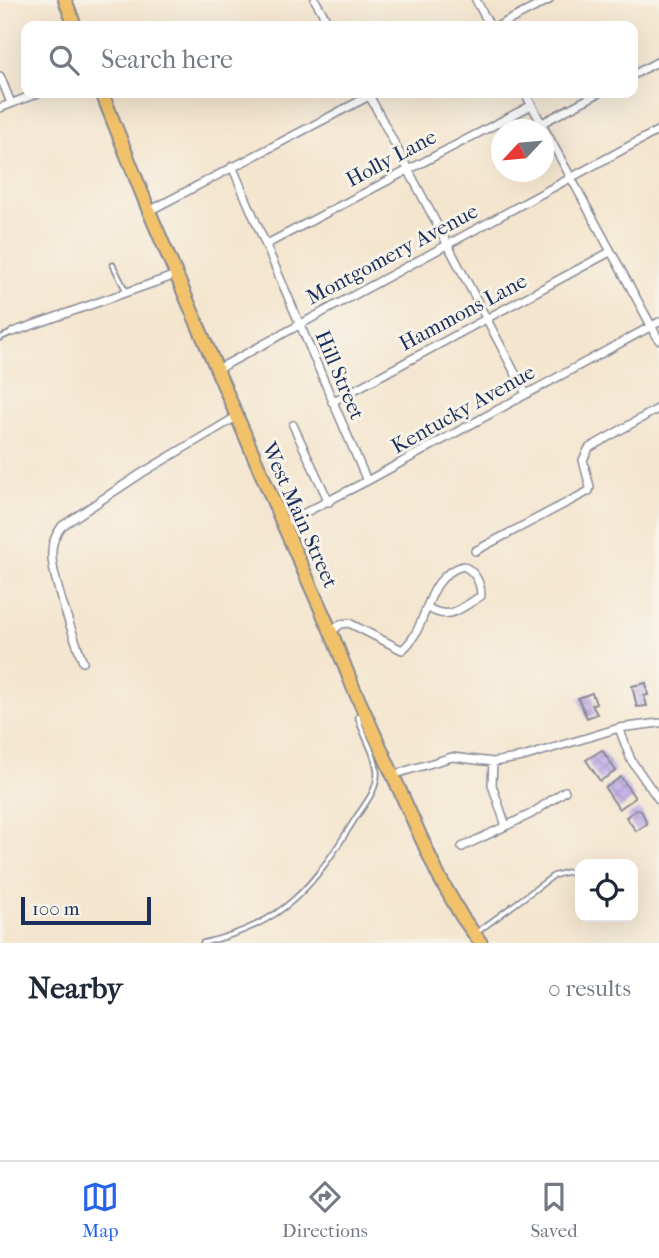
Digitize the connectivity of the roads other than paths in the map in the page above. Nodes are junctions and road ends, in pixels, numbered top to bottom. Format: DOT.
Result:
graph roads {
  1 [pos="65,0"];
  2 [pos="316,0"];
  3 [pos="476,0"];
  4 [pos="549,0"];
  5 [pos="73,21"];
  6 [pos="327,21"];
  7 [pos="487,21"];
  8 [pos="508,21"];
  9 [pos="659,61"];
  10 [pos="638,72"];
  11 [pos="0,76"];
  12 [pos="24,98"];
  13 [pos="104,98"];
  14 [pos="363,98"];
  15 [pos="373,98"];
  16 [pos="528,98"];
  17 [pos="590,98"];
  18 [pos="11,103"];
  19 [pos="532,105"];
  20 [pos="0,108"];
  21 [pos="540,119"];
  22 [pos="550,119"];
  23 [pos="659,130"];
  24 [pos="554,146"];
  25 [pos="232,166"];
  26 [pos="408,169"];
  27 [pos="571,178"];
  28 [pos="149,211"];
  29 [pos="267,244"];
  30 [pos="448,244"];
  31 [pos="610,253"];
  32 [pos="113,265"];
  33 [pos="176,275"];
  34 [pos="126,291"];
  35 [pos="487,318"];
  36 [pos="659,322"];
  37 [pos="300,324"];
  38 [pos="650,325"];
  39 [pos="13,332"];
  40 [pos="0,338"];
  41 [pos="659,340"];
  42 [pos="216,370"];
  43 [pos="526,394"];
  44 [pos="332,402"];
  45 [pos="659,408"];
  46 [pos="236,417"];
  47 [pos="293,425"];
  48 [pos="367,481"];
  49 [pos="329,502"];
  50 [pos="282,524"];
  51 [pos="475,551"];
  52 [pos="427,607"];
  53 [pos="331,632"];
  54 [pos="83,662"];
  55 [pos="364,711"];
  56 [pos="659,723"];
  57 [pos="619,728"];
  58 [pos="493,762"];
  59 [pos="392,775"];
  60 [pos="565,791"];
  61 [pos="659,800"];
  62 [pos="506,826"];
  63 [pos="462,847"];
  64 [pos="575,874"];
  65 [pos="478,939"];
  66 [pos="203,943"];
  1 -- 5 [label="main road"];
  2 -- 6 [label="street"];
  3 -- 7 [label="street"];
  4 -- 8 [label="street"];
  9 -- 10 [label="street"];
  11 -- 18 [label="street"];
  12 -- 18 [label="street"];
  13 -- 28 [label="main road, West Main Street"];
  14 -- 25 [label="street"];
  15 -- 26 [label="street"];
  16 -- 19 [label="street"];
  17 -- 22 [label="street"];
  18 -- 20 [label="street"];
  19 -- 21 [label="street"];
  19 -- 26 [label="street, Holly Lane"];
  23 -- 27 [label="street, Montgomery Avenue"];
  24 -- 27 [label="street"];
  25 -- 28 [label="street"];
  25 -- 29 [label="street, Hill Street"];
  26 -- 29 [label="street, Holly Lane"];
  26 -- 30 [label="street"];
  27 -- 30 [label="street, Montgomery Avenue"];
  27 -- 31 [label="street"];
  28 -- 33 [label="main road, West Main Street"];
  29 -- 37 [label="street, Hill Street"];
  30 -- 35 [label="street"];
  30 -- 37 [label="street, Montgomery Avenue"];
  31 -- 35 [label="street, Hammons Lane"];
  31 -- 38 [label="street"];
  32 -- 34 [label="lane"];
  33 -- 34 [label="street"];
  33 -- 42 [label="main road, West Main Street"];
  34 -- 39 [label="street"];
  35 -- 43 [label="street"];
  35 -- 44 [label="street, Hammons Lane"];
  36 -- 38 [label="street, Kentucky Avenue"];
  37 -- 42 [label="street, Montgomery Avenue"];
  37 -- 44 [label="street, Hill Street"];
  38 -- 41 [label="street"];
  38 -- 43 [label="street, Kentucky Avenue"];
  39 -- 40 [label="lane"];
  42 -- 46 [label="main road, West Main Street"];
  43 -- 48 [label="street, Kentucky Avenue"];
  44 -- 48 [label="street, Hill Street"];
  45 -- 51 [label="street"];
  46 -- 50 [label="main road, West Main Street"];
  46 -- 54 [label="street"];
  47 -- 49 [label="street"];
  48 -- 49 [label="street, Kentucky Avenue"];
  49 -- 50 [label="street, Kentucky Avenue"];
  50 -- 53 [label="main road, West Main Street"];
  52 -- 52 [label="street"];
  52 -- 53 [label="street"];
  53 -- 55 [label="main road, West Main Street"];
  55 -- 59 [label="main road, West Main Street"];
  55 -- 66 [label="lane"];
  56 -- 57 [label="street"];
  57 -- 58 [label="street"];
  57 -- 61 [label="street"];
  58 -- 59 [label="street"];
  58 -- 62 [label="street"];
  59 -- 65 [label="main road, West Main Street"];
  60 -- 62 [label="street"];
  62 -- 63 [label="street"];
  64 -- 65 [label="lane"];
}
